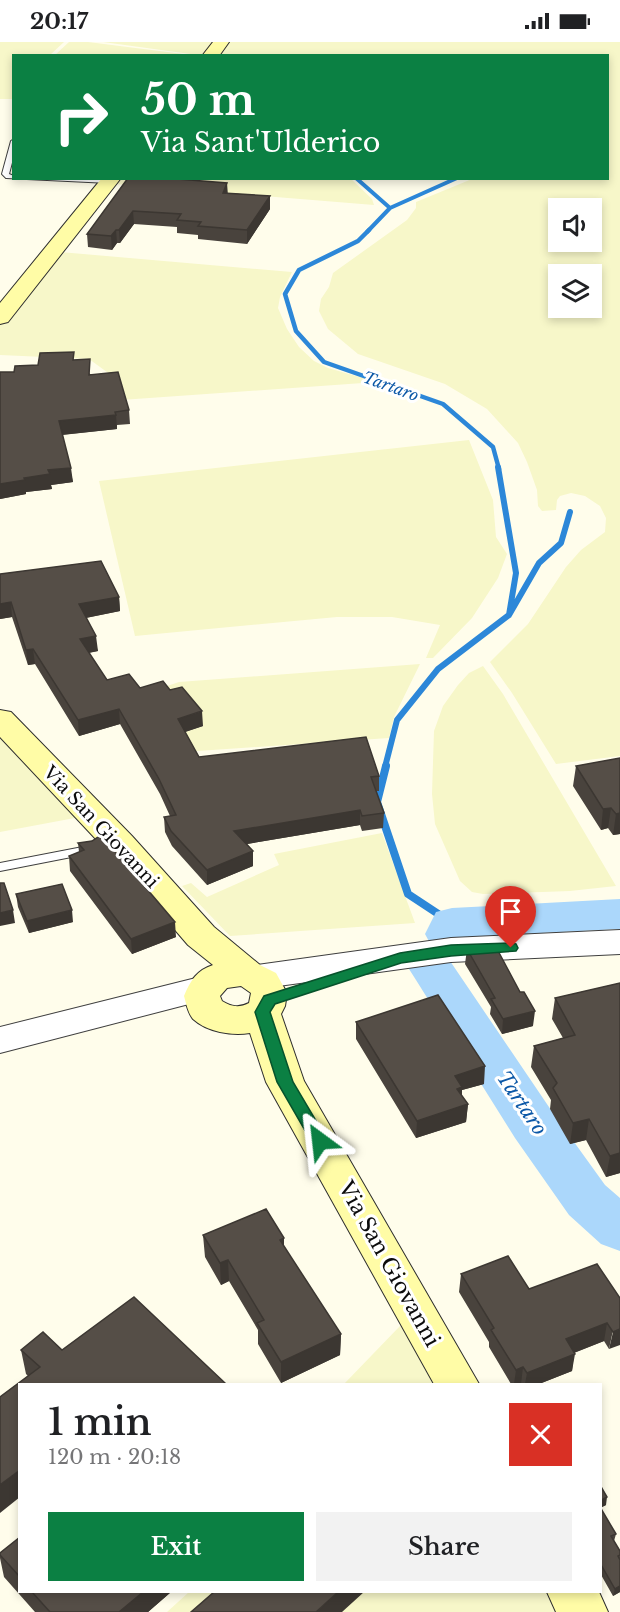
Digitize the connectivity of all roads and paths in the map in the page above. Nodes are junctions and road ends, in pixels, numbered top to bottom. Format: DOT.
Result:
graph roads {
  1 [pos="221,42"];
  2 [pos="212,54"];
  3 [pos="12,148"];
  4 [pos="12,178"];
  5 [pos="111,180"];
  6 [pos="0,317"];
  7 [pos="0,719"];
  8 [pos="111,835"];
  9 [pos="0,867"];
  10 [pos="620,942"];
  11 [pos="236,996"];
  12 [pos="0,1040"];
  13 [pos="456,1383"];
  14 [pos="573,1593"];
  15 [pos="583,1612"];
  1 -- 2 [label="main road"];
  3 -- 4 [label="lane"];
  5 -- 6 [label="main road"];
  7 -- 8 [label="main road, Via San Giovanni"];
  8 -- 9 [label="lane"];
  8 -- 11 [label="main road, Via San Giovanni"];
  10 -- 11 [label="street"];
  11 -- 12 [label="street"];
  11 -- 13 [label="main road, Via San Giovanni"];
  14 -- 15 [label="main road"];
}
